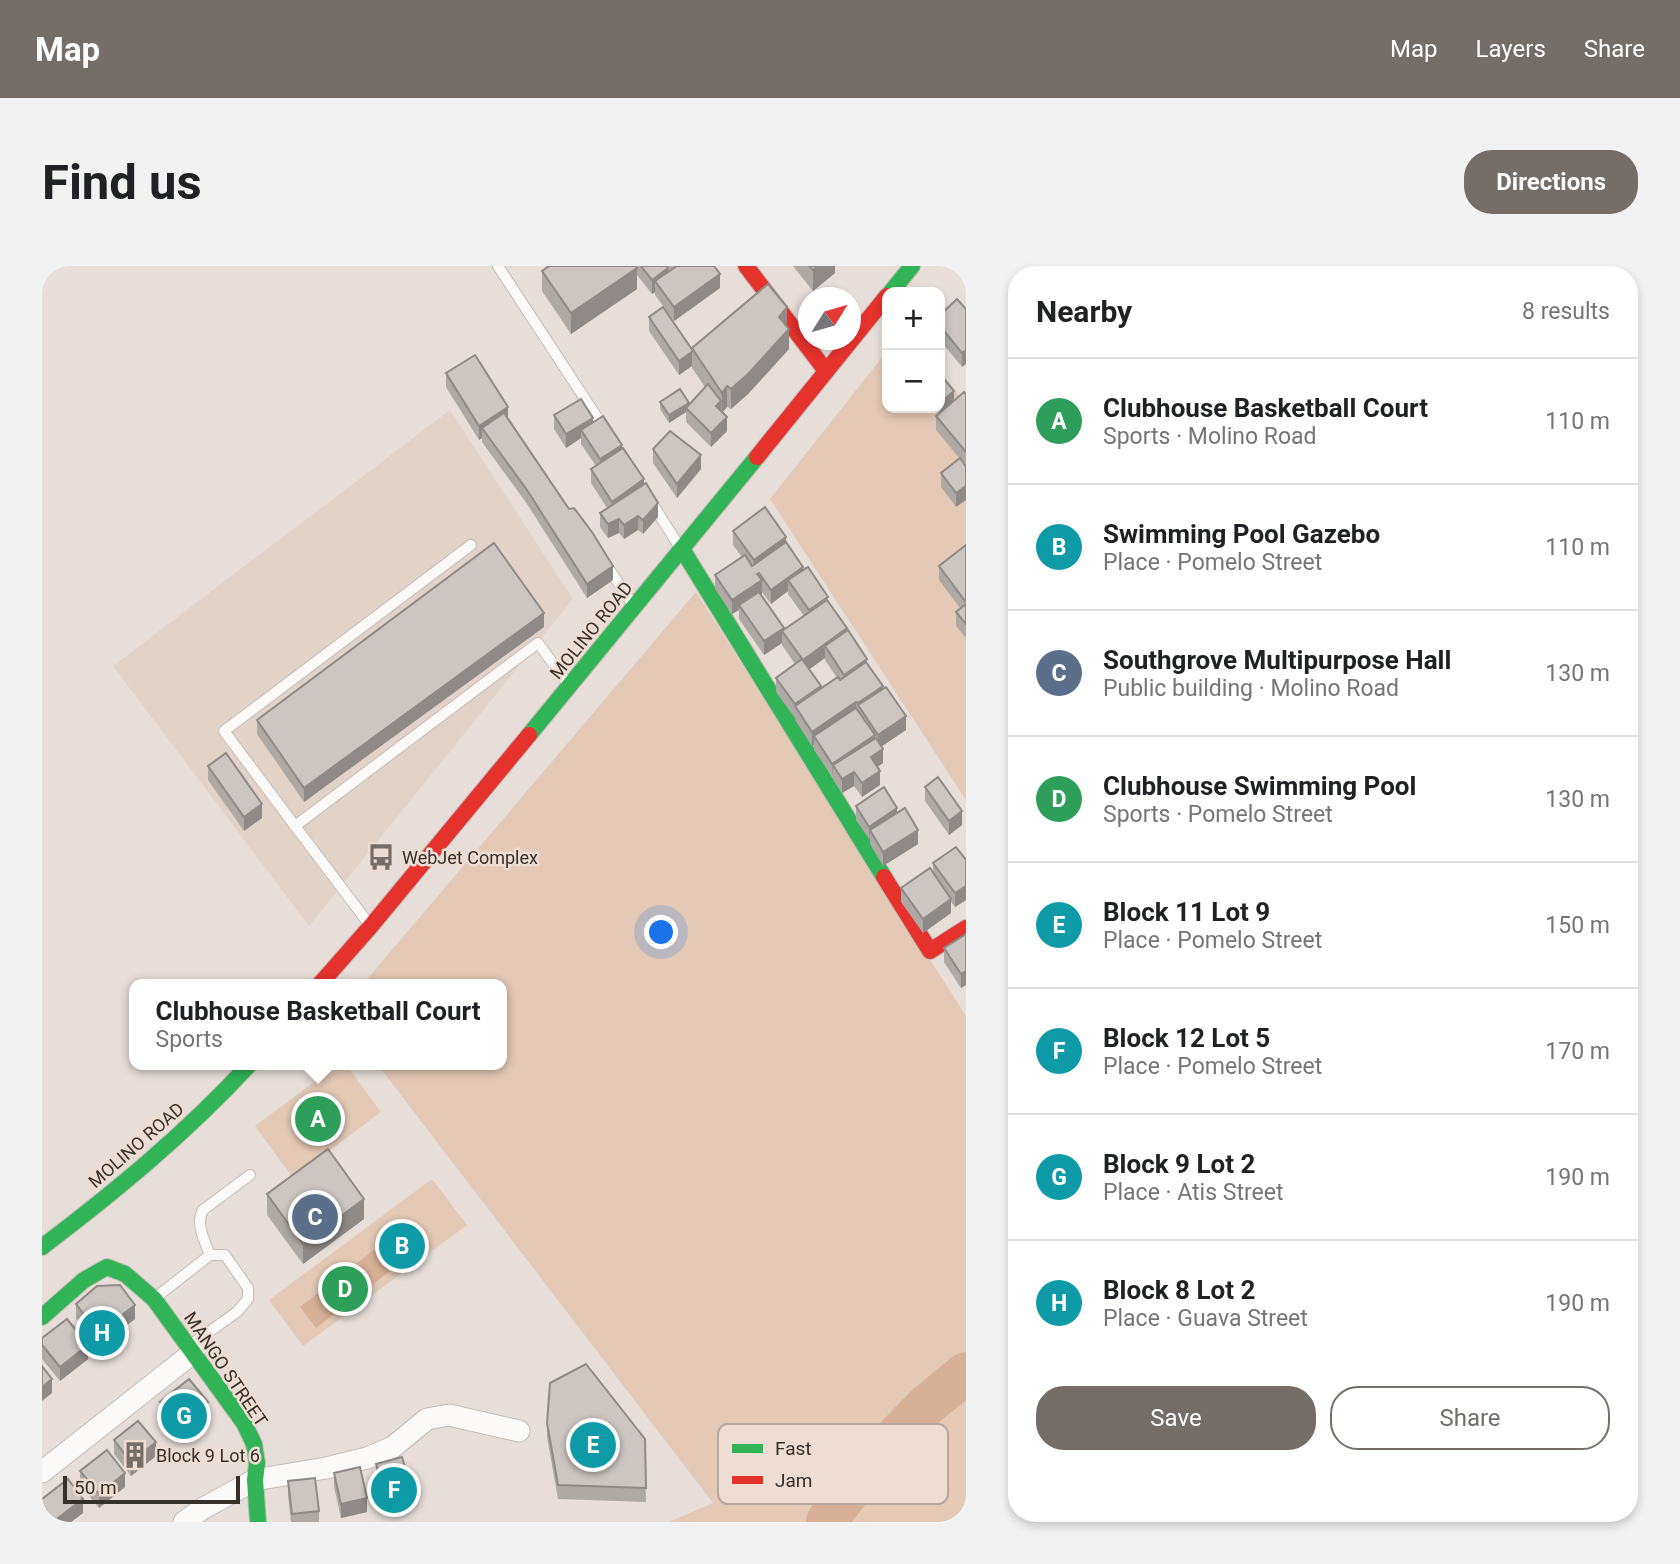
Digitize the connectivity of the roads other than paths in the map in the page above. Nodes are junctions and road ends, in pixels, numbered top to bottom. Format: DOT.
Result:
graph roads {
  1 [pos="498,266"];
  2 [pos="746,266"];
  3 [pos="912,266"];
  4 [pos="895,287"];
  5 [pos="882,302"];
  6 [pos="826,371"];
  7 [pos="615,446"];
  8 [pos="645,492"];
  9 [pos="471,545"];
  10 [pos="682,549"];
  11 [pos="599,553"];
  12 [pos="635,607"];
  13 [pos="570,686"];
  14 [pos="295,826"];
  15 [pos="371,926"];
  16 [pos="966,928"];
  17 [pos="324,979"];
  18 [pos="244,1070"];
  19 [pos="250,1175"];
  20 [pos="42,1247"];
  21 [pos="210,1255"];
  22 [pos="154,1299"];
  23 [pos="42,1317"];
  24 [pos="191,1349"];
  25 [pos="519,1431"];
  26 [pos="42,1472"];
  27 [pos="255,1480"];
  28 [pos="184,1522"];
  29 [pos="258,1522"];
  1 -- 7 [label="lane"];
  2 -- 6 [label="main road"];
  3 -- 4 [label="main road"];
  5 -- 6 [label="main road, MOLINO ROAD"];
  6 -- 10 [label="main road, MOLINO ROAD"];
  8 -- 10 [label="lane"];
  9 -- 14 [label="lane"];
  10 -- 12 [label="main road, MOLINO ROAD"];
  10 -- 16 [label="main road"];
  11 -- 12 [label="lane"];
  12 -- 13 [label="main road, MOLINO ROAD"];
  13 -- 14 [label="lane"];
  13 -- 15 [label="main road, MOLINO ROAD"];
  14 -- 15 [label="lane"];
  15 -- 17 [label="main road, MOLINO ROAD"];
  18 -- 20 [label="main road, MOLINO ROAD"];
  19 -- 21 [label="lane"];
  21 -- 22 [label="lane"];
  21 -- 24 [label="lane"];
  22 -- 23 [label="main road, MANGO STREET"];
  22 -- 24 [label="main road, MANGO STREET"];
  24 -- 26 [label="street"];
  24 -- 27 [label="main road, MANGO STREET"];
  25 -- 27 [label="street"];
  27 -- 28 [label="street"];
  27 -- 29 [label="main road, MANGO STREET"];
}
